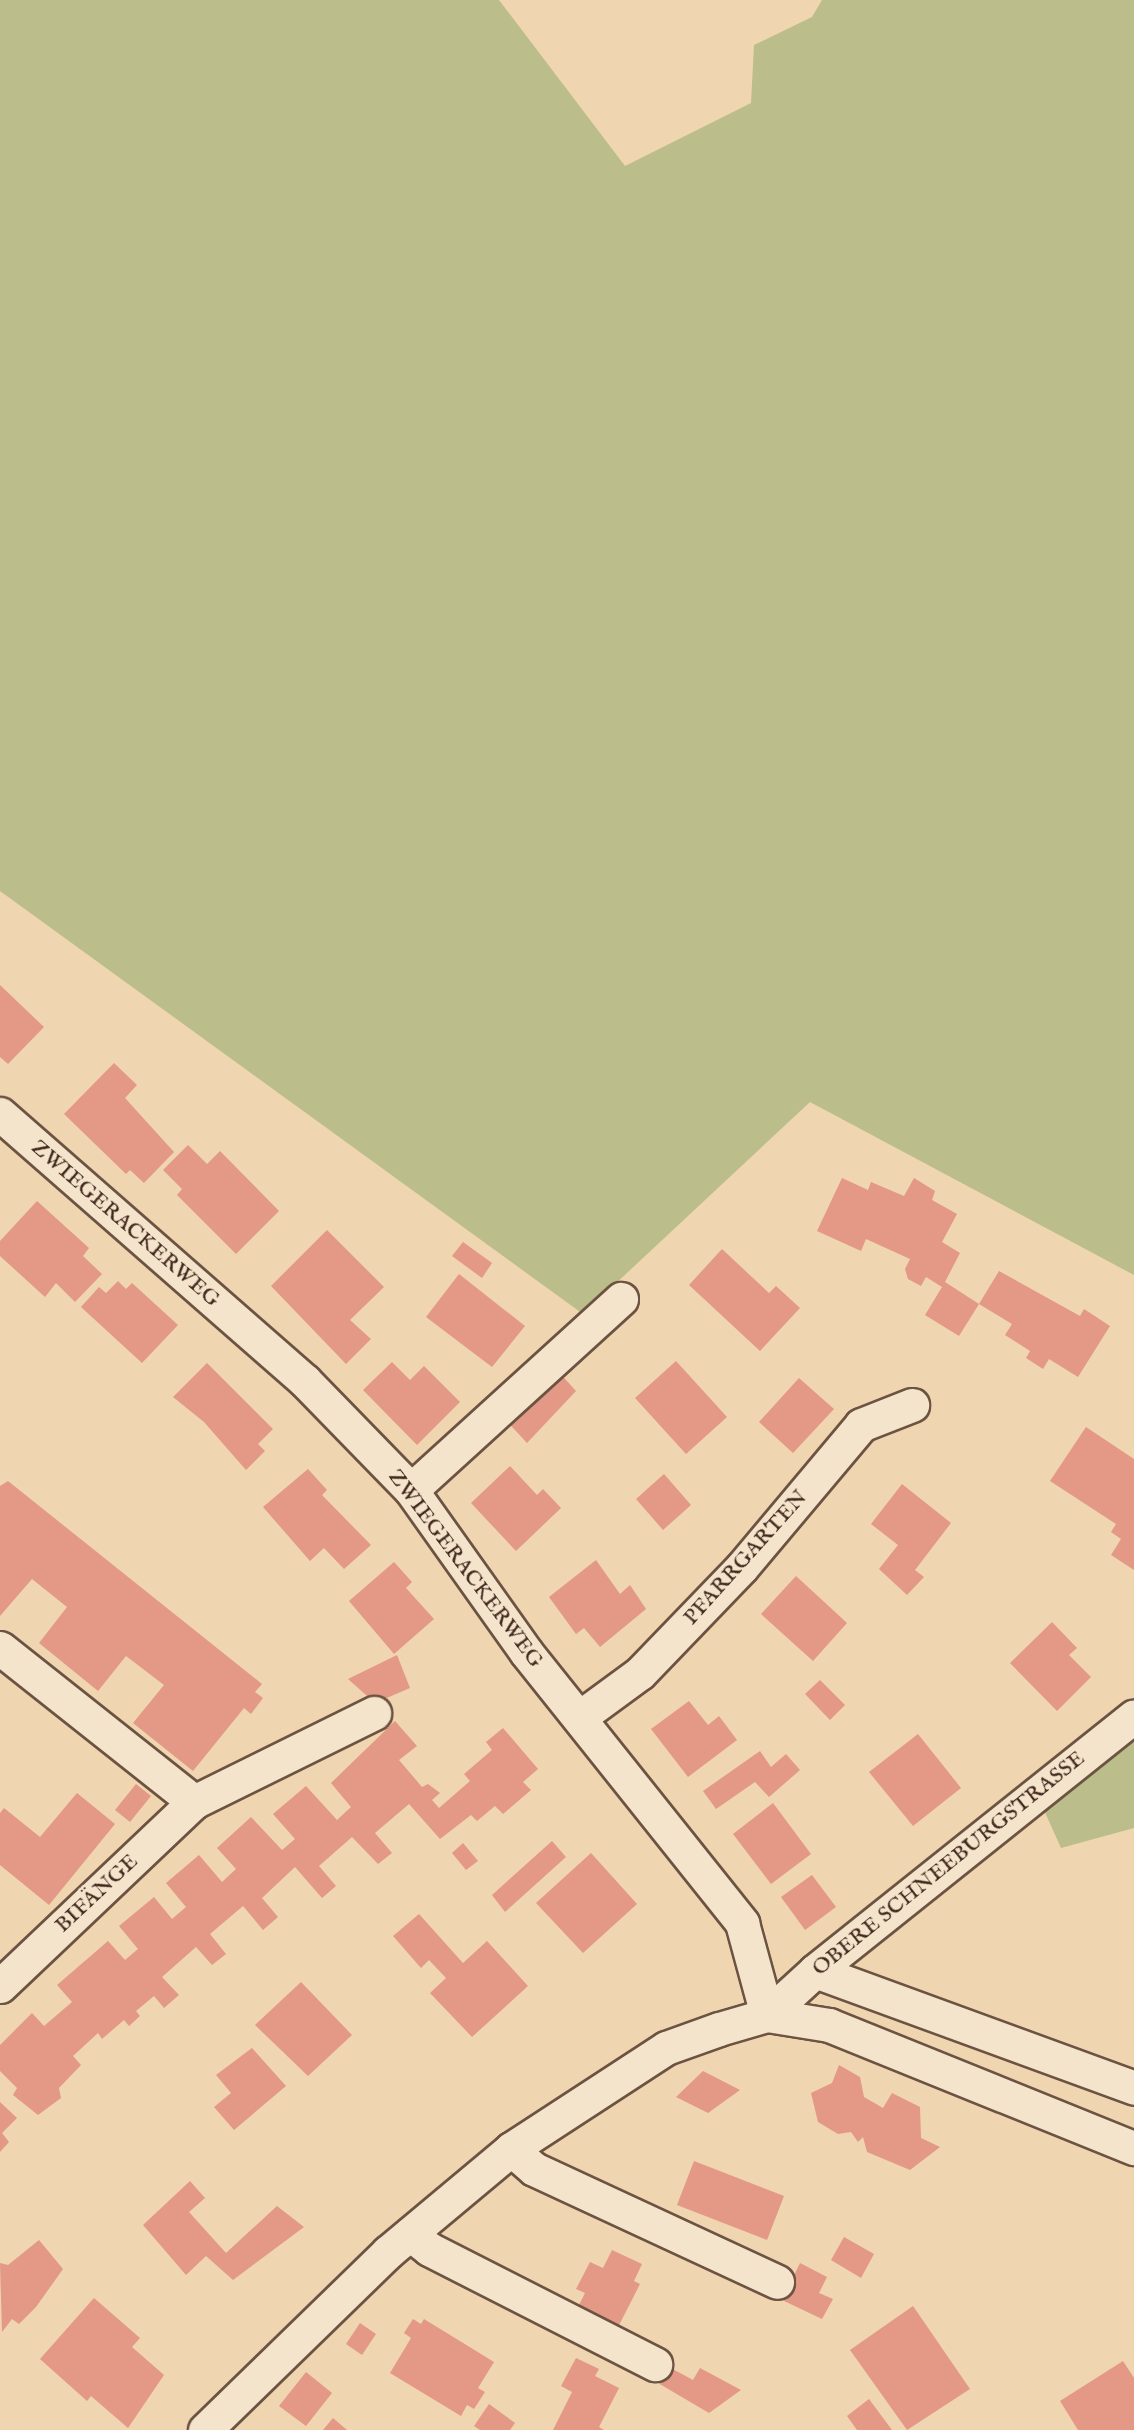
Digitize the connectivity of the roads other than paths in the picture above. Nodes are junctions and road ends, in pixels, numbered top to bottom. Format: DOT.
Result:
graph roads {
  1 [pos="0,1114"];
  2 [pos="621,1299"];
  3 [pos="912,1405"];
  4 [pos="411,1490"];
  5 [pos="0,1648"];
  6 [pos="374,1713"];
  7 [pos="1134,1716"];
  8 [pos="580,1717"];
  9 [pos="194,1802"];
  10 [pos="815,1971"];
  11 [pos="0,1986"];
  12 [pos="767,2015"];
  13 [pos="1134,2088"];
  14 [pos="1134,2148"];
  15 [pos="511,2149"];
  16 [pos="410,2235"];
  17 [pos="777,2282"];
  18 [pos="655,2364"];
  19 [pos="205,2430"];
  1 -- 4 [label="street, ZWIEGERACKERWEG"];
  2 -- 4 [label="street"];
  3 -- 8 [label="street, PFARRGARTEN"];
  4 -- 8 [label="street, ZWIEGERACKERWEG"];
  5 -- 9 [label="street"];
  6 -- 9 [label="street, BIFÄNGE"];
  7 -- 10 [label="street, OBERE SCHNEEBURGSTRASSE"];
  8 -- 12 [label="street, ZWIEGERACKERWEG"];
  9 -- 11 [label="street, BIFÄNGE"];
  10 -- 12 [label="street, OBERE SCHNEEBURGSTRASSE"];
  10 -- 13 [label="street"];
  12 -- 14 [label="street, OBERE SCHNEEBURGSTRASSE"];
  12 -- 15 [label="street, OBERE SCHNEEBURGSTRASSE"];
  15 -- 16 [label="street, OBERE SCHNEEBURGSTRASSE"];
  15 -- 17 [label="street"];
  16 -- 18 [label="street"];
  16 -- 19 [label="street, OBERE SCHNEEBURGSTRASSE"];
}
